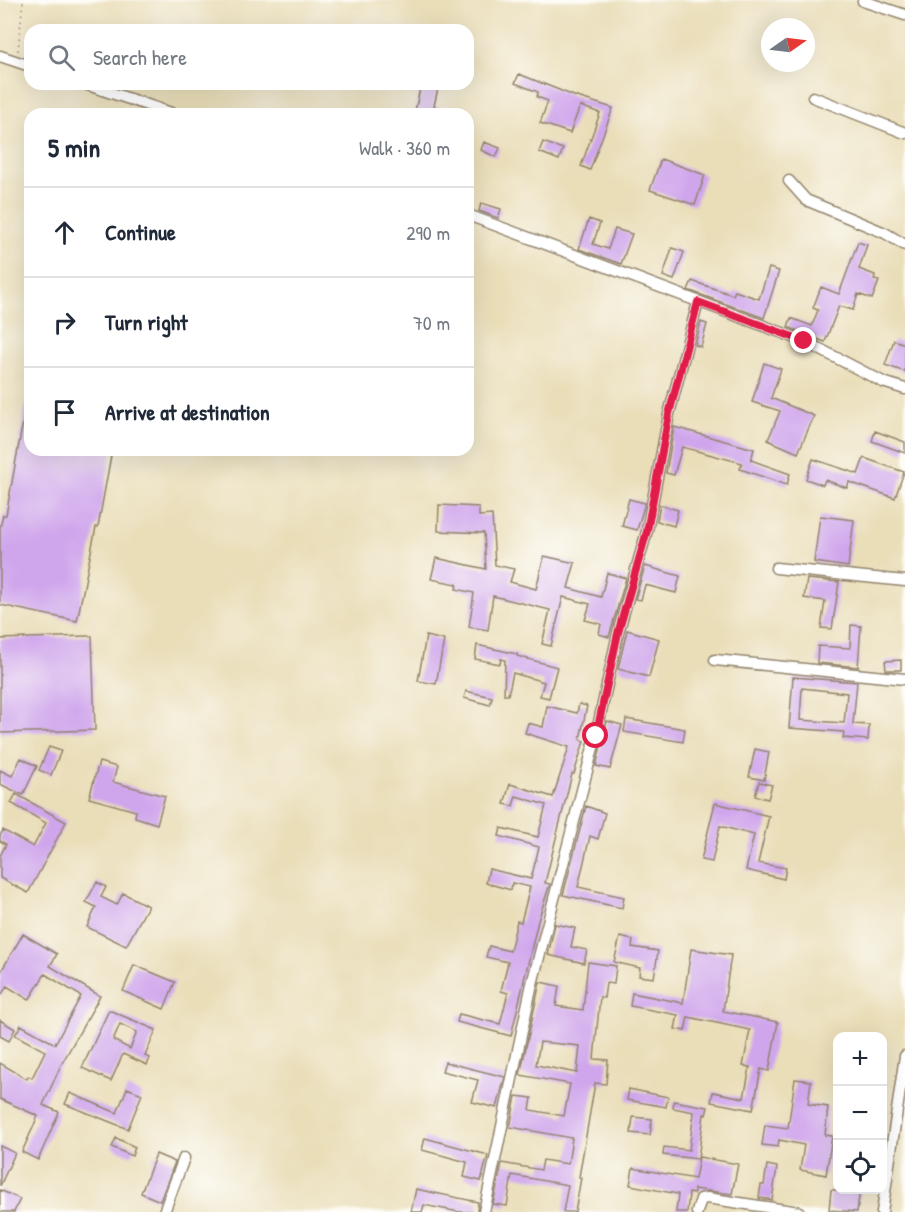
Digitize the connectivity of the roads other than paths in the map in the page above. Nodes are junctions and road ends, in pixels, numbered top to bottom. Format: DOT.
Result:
graph roads {
  1 [pos="863,1"];
  2 [pos="905,15"];
  3 [pos="0,56"];
  4 [pos="24,64"];
  5 [pos="103,90"];
  6 [pos="813,97"];
  7 [pos="156,108"];
  8 [pos="905,132"];
  9 [pos="789,181"];
  10 [pos="474,217"];
  11 [pos="905,245"];
  12 [pos="698,302"];
  13 [pos="905,389"];
  14 [pos="776,568"];
  15 [pos="905,581"];
  16 [pos="715,660"];
  17 [pos="905,679"];
  18 [pos="905,1056"];
  19 [pos="184,1158"];
  20 [pos="164,1212"];
  21 [pos="484,1212"];
  22 [pos="696,1212"];
  23 [pos="799,1212"];
  24 [pos="882,1212"];
  1 -- 2 [label="street"];
  3 -- 4 [label="street"];
  5 -- 7 [label="street"];
  6 -- 8 [label="street"];
  9 -- 11 [label="street"];
  10 -- 12 [label="street"];
  12 -- 13 [label="street"];
  12 -- 21 [label="street"];
  14 -- 15 [label="street"];
  16 -- 17 [label="street"];
  18 -- 24 [label="street"];
  19 -- 20 [label="street"];
  22 -- 23 [label="street"];
}
